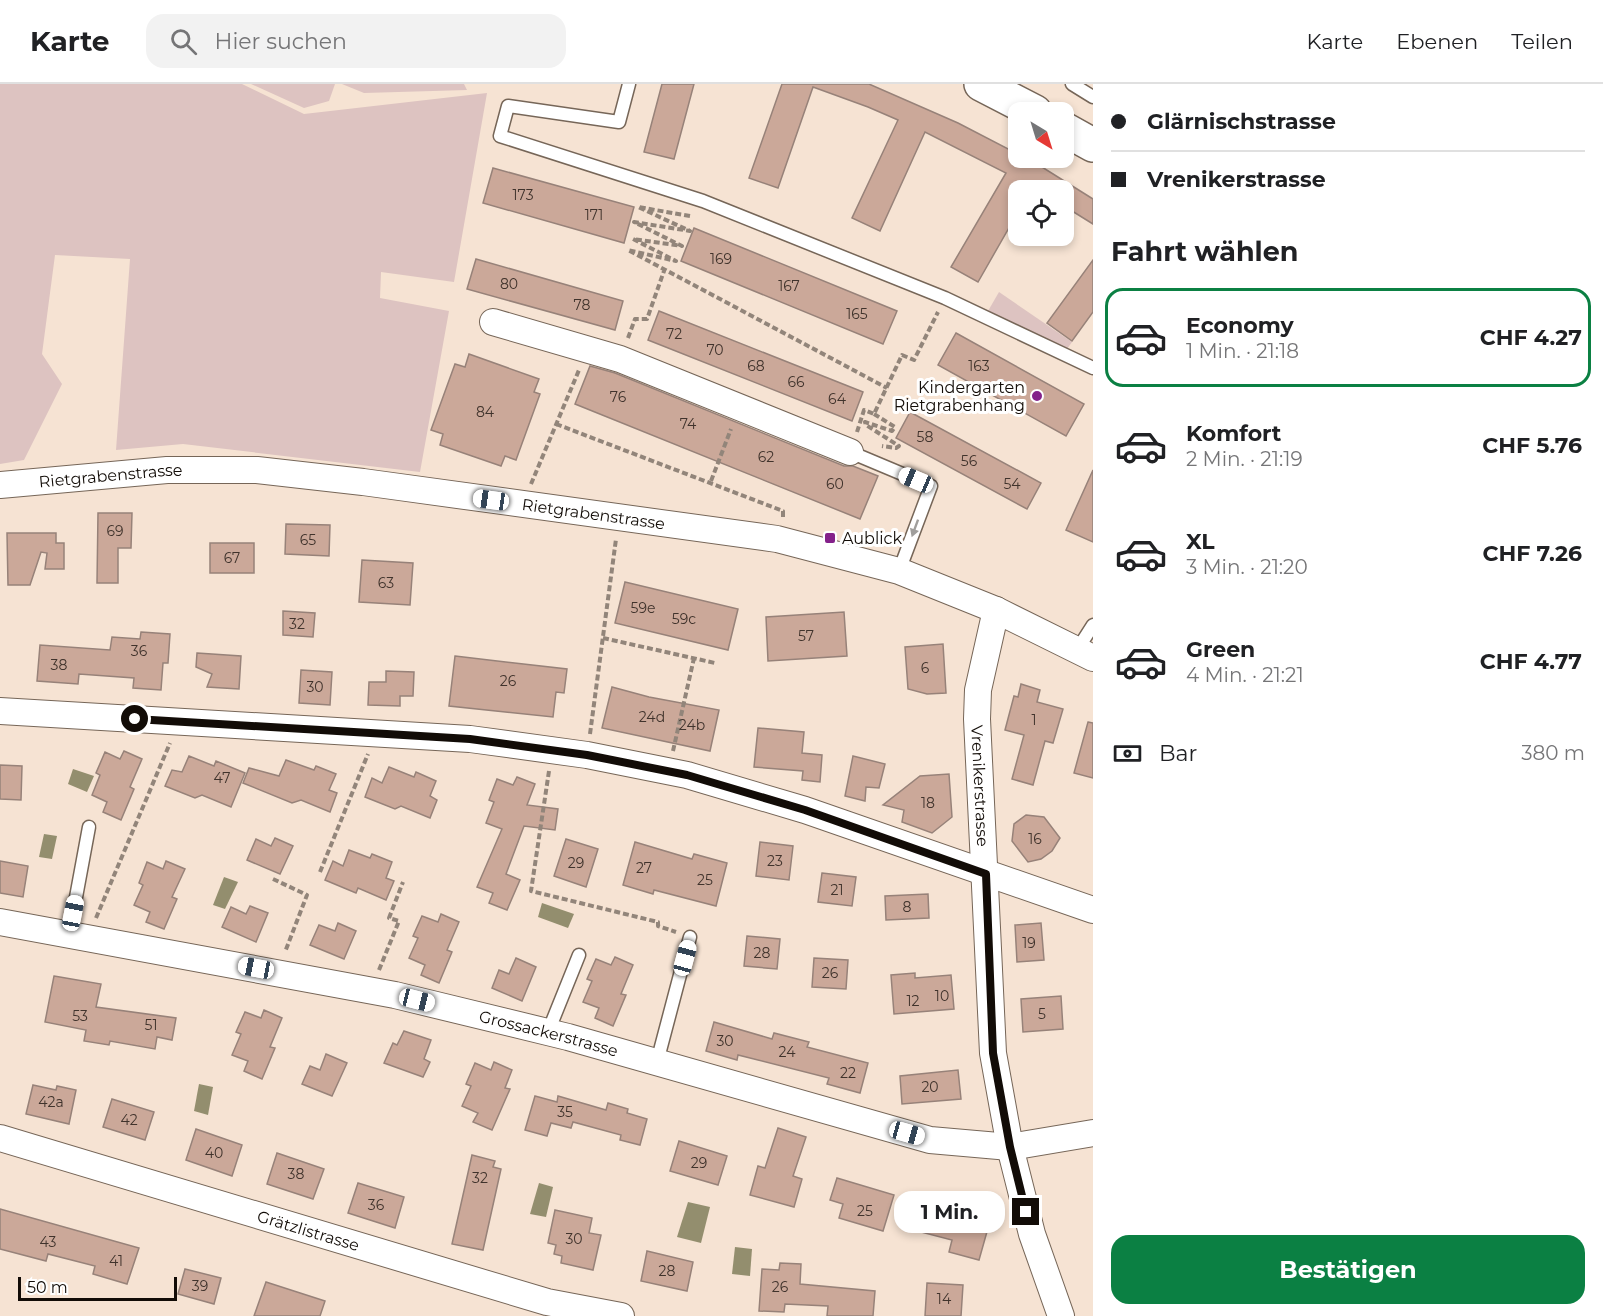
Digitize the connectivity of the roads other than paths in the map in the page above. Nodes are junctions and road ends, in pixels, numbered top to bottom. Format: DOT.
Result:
graph roads {
  1 [pos="629,84"];
  2 [pos="1072,84"];
  3 [pos="993,86"];
  4 [pos="1093,97"];
  5 [pos="1019,102"];
  6 [pos="1074,135"];
  7 [pos="1093,145"];
  8 [pos="493,322"];
  9 [pos="1093,368"];
  10 [pos="850,452"];
  11 [pos="0,484"];
  12 [pos="899,571"];
  13 [pos="996,610"];
  14 [pos="1093,625"];
  15 [pos="1085,654"];
  16 [pos="0,711"];
  17 [pos="89,828"];
  18 [pos="986,874"];
  19 [pos="1093,910"];
  20 [pos="0,922"];
  21 [pos="78,937"];
  22 [pos="690,937"];
  23 [pos="579,955"];
  24 [pos="548,1032"];
  25 [pos="657,1062"];
  26 [pos="1093,1133"];
  27 [pos="0,1138"];
  28 [pos="1010,1147"];
  29 [pos="545,1309"];
  30 [pos="621,1316"];
  31 [pos="1061,1316"];
  1 -- 9 [label="lane"];
  2 -- 4 [label="lane"];
  3 -- 5 [label="main road"];
  6 -- 7 [label="main road"];
  8 -- 10 [label="street"];
  10 -- 12 [label="lane, one-way"];
  11 -- 12 [label="street, Rietgrabenstrasse"];
  12 -- 13 [label="street, Rietgrabenstrasse"];
  13 -- 15 [label="street, Rietgrabenstrasse"];
  13 -- 18 [label="street, Vrenikerstrasse"];
  14 -- 15 [label="lane"];
  16 -- 18 [label="street"];
  17 -- 21 [label="lane"];
  18 -- 19 [label="street"];
  18 -- 28 [label="street, Vrenikerstrasse"];
  20 -- 21 [label="street, Grossackerstrasse"];
  21 -- 24 [label="street, Grossackerstrasse"];
  22 -- 25 [label="lane"];
  23 -- 24 [label="lane"];
  24 -- 25 [label="street, Grossackerstrasse"];
  25 -- 28 [label="street, Grossackerstrasse"];
  26 -- 28 [label="street, Grossackerstrasse"];
  27 -- 29 [label="street, Grätzlistrasse"];
  28 -- 31 [label="street, Vrenikerstrasse"];
  29 -- 30 [label="street, Grätzlistrasse"];
}
